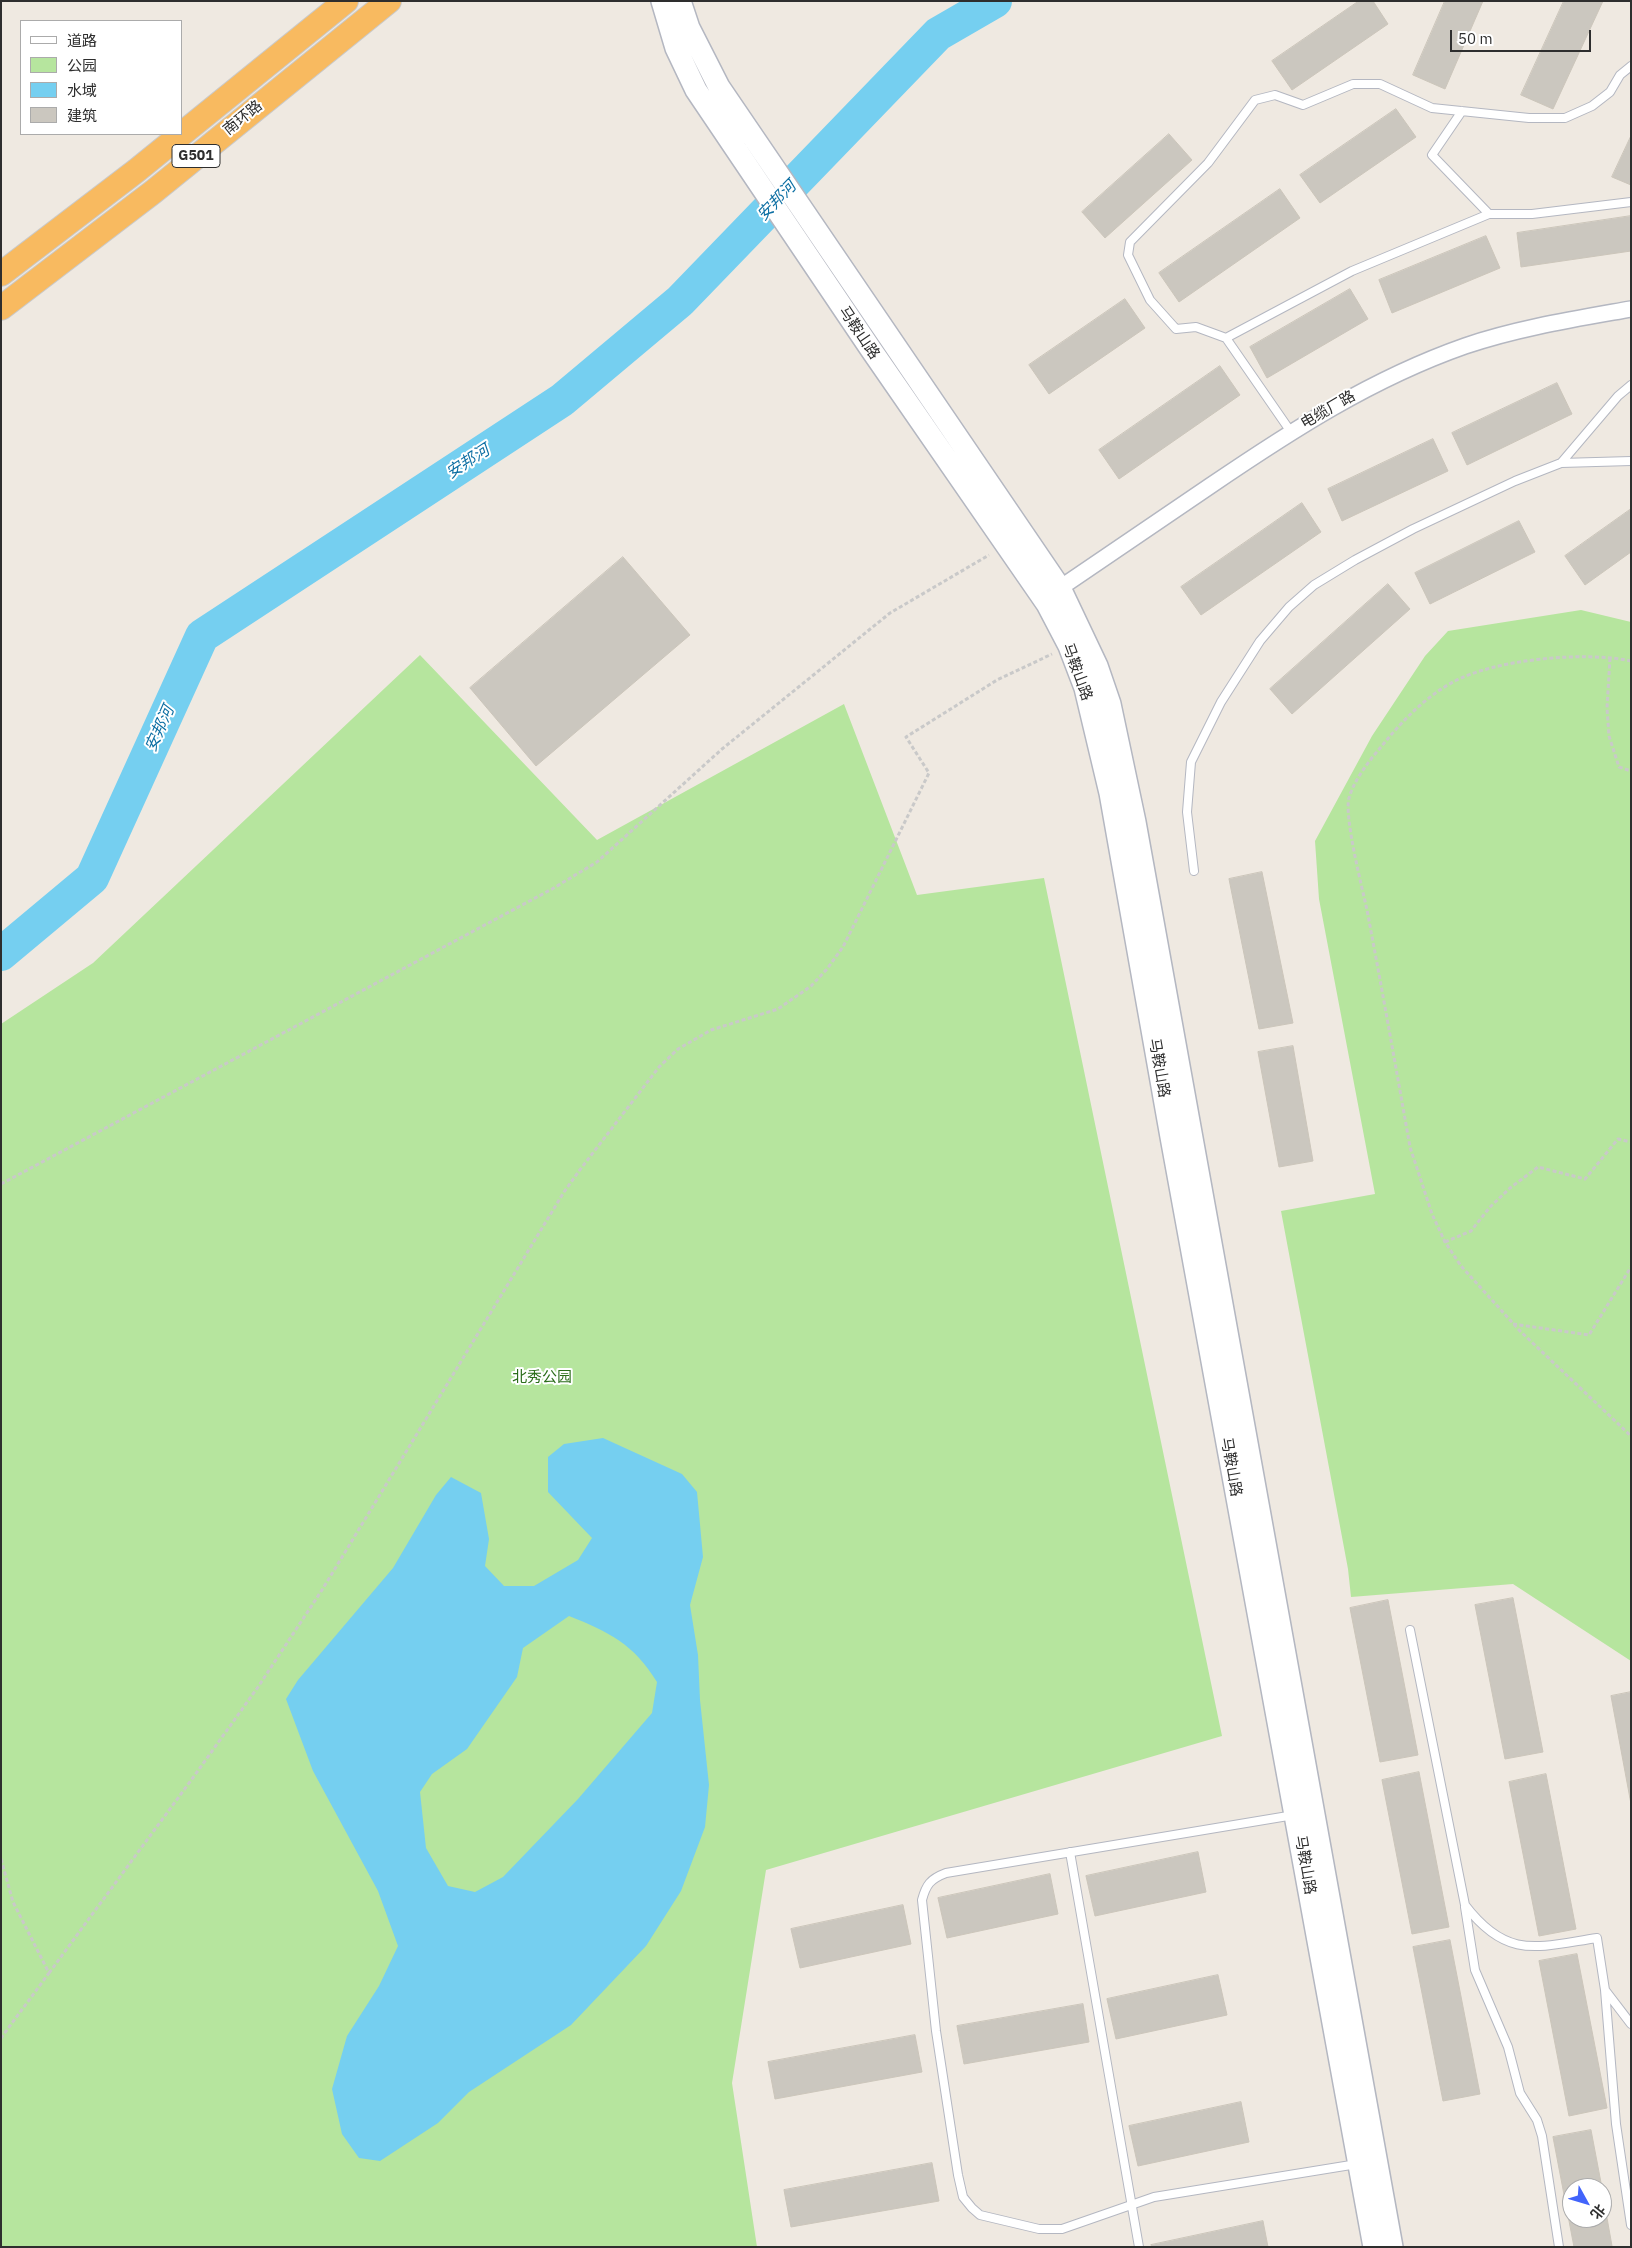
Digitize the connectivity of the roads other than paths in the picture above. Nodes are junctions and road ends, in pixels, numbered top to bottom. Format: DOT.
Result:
graph roads {
  1 [pos="346,1"];
  2 [pos="389,1"];
  3 [pos="662,1"];
  4 [pos="680,1"];
  5 [pos="1631,66"];
  6 [pos="1462,111"];
  7 [pos="182,133"];
  8 [pos="179,135"];
  9 [pos="1631,202"];
  10 [pos="1489,214"];
  11 [pos="1,274"];
  12 [pos="1,308"];
  13 [pos="1631,309"];
  14 [pos="1226,338"];
  15 [pos="1631,385"];
  16 [pos="1291,432"];
  17 [pos="1631,461"];
  18 [pos="1561,462"];
  19 [pos="1060,588"];
  20 [pos="1194,871"];
  21 [pos="1410,1630"];
  22 [pos="1296,1815"];
  23 [pos="1070,1852"];
  24 [pos="1465,1906"];
  25 [pos="1605,1990"];
  26 [pos="1631,2024"];
  27 [pos="1359,2164"];
  28 [pos="1132,2205"];
  29 [pos="1631,2225"];
  30 [pos="1139,2247"];
  31 [pos="1374,2247"];
  32 [pos="1392,2247"];
  33 [pos="1560,2247"];
  1 -- 7 [label="highway, 南环路 / G501"];
  2 -- 12 [label="highway, 南环路 / G501"];
  3 -- 22 [label="main road, 马鞍山路"];
  4 -- 19 [label="main road, 马鞍山路"];
  5 -- 6 [label="lane"];
  6 -- 10 [label="lane"];
  6 -- 14 [label="lane"];
  8 -- 11 [label="highway, 南环路 / G501"];
  9 -- 10 [label="lane"];
  10 -- 14 [label="lane"];
  13 -- 16 [label="street, 电缆厂路"];
  14 -- 16 [label="lane"];
  15 -- 18 [label="lane"];
  16 -- 19 [label="street, 电缆厂路"];
  17 -- 18 [label="lane"];
  18 -- 20 [label="lane"];
  19 -- 32 [label="main road, 马鞍山路"];
  21 -- 24 [label="lane"];
  22 -- 23 [label="lane"];
  22 -- 27 [label="main road, 马鞍山路"];
  23 -- 28 [label="lane"];
  23 -- 28 [label="lane"];
  24 -- 25 [label="lane"];
  24 -- 33 [label="lane"];
  25 -- 26 [label="lane"];
  25 -- 29 [label="lane"];
  27 -- 28 [label="lane"];
  27 -- 31 [label="main road, 马鞍山路"];
  28 -- 30 [label="lane"];
}
